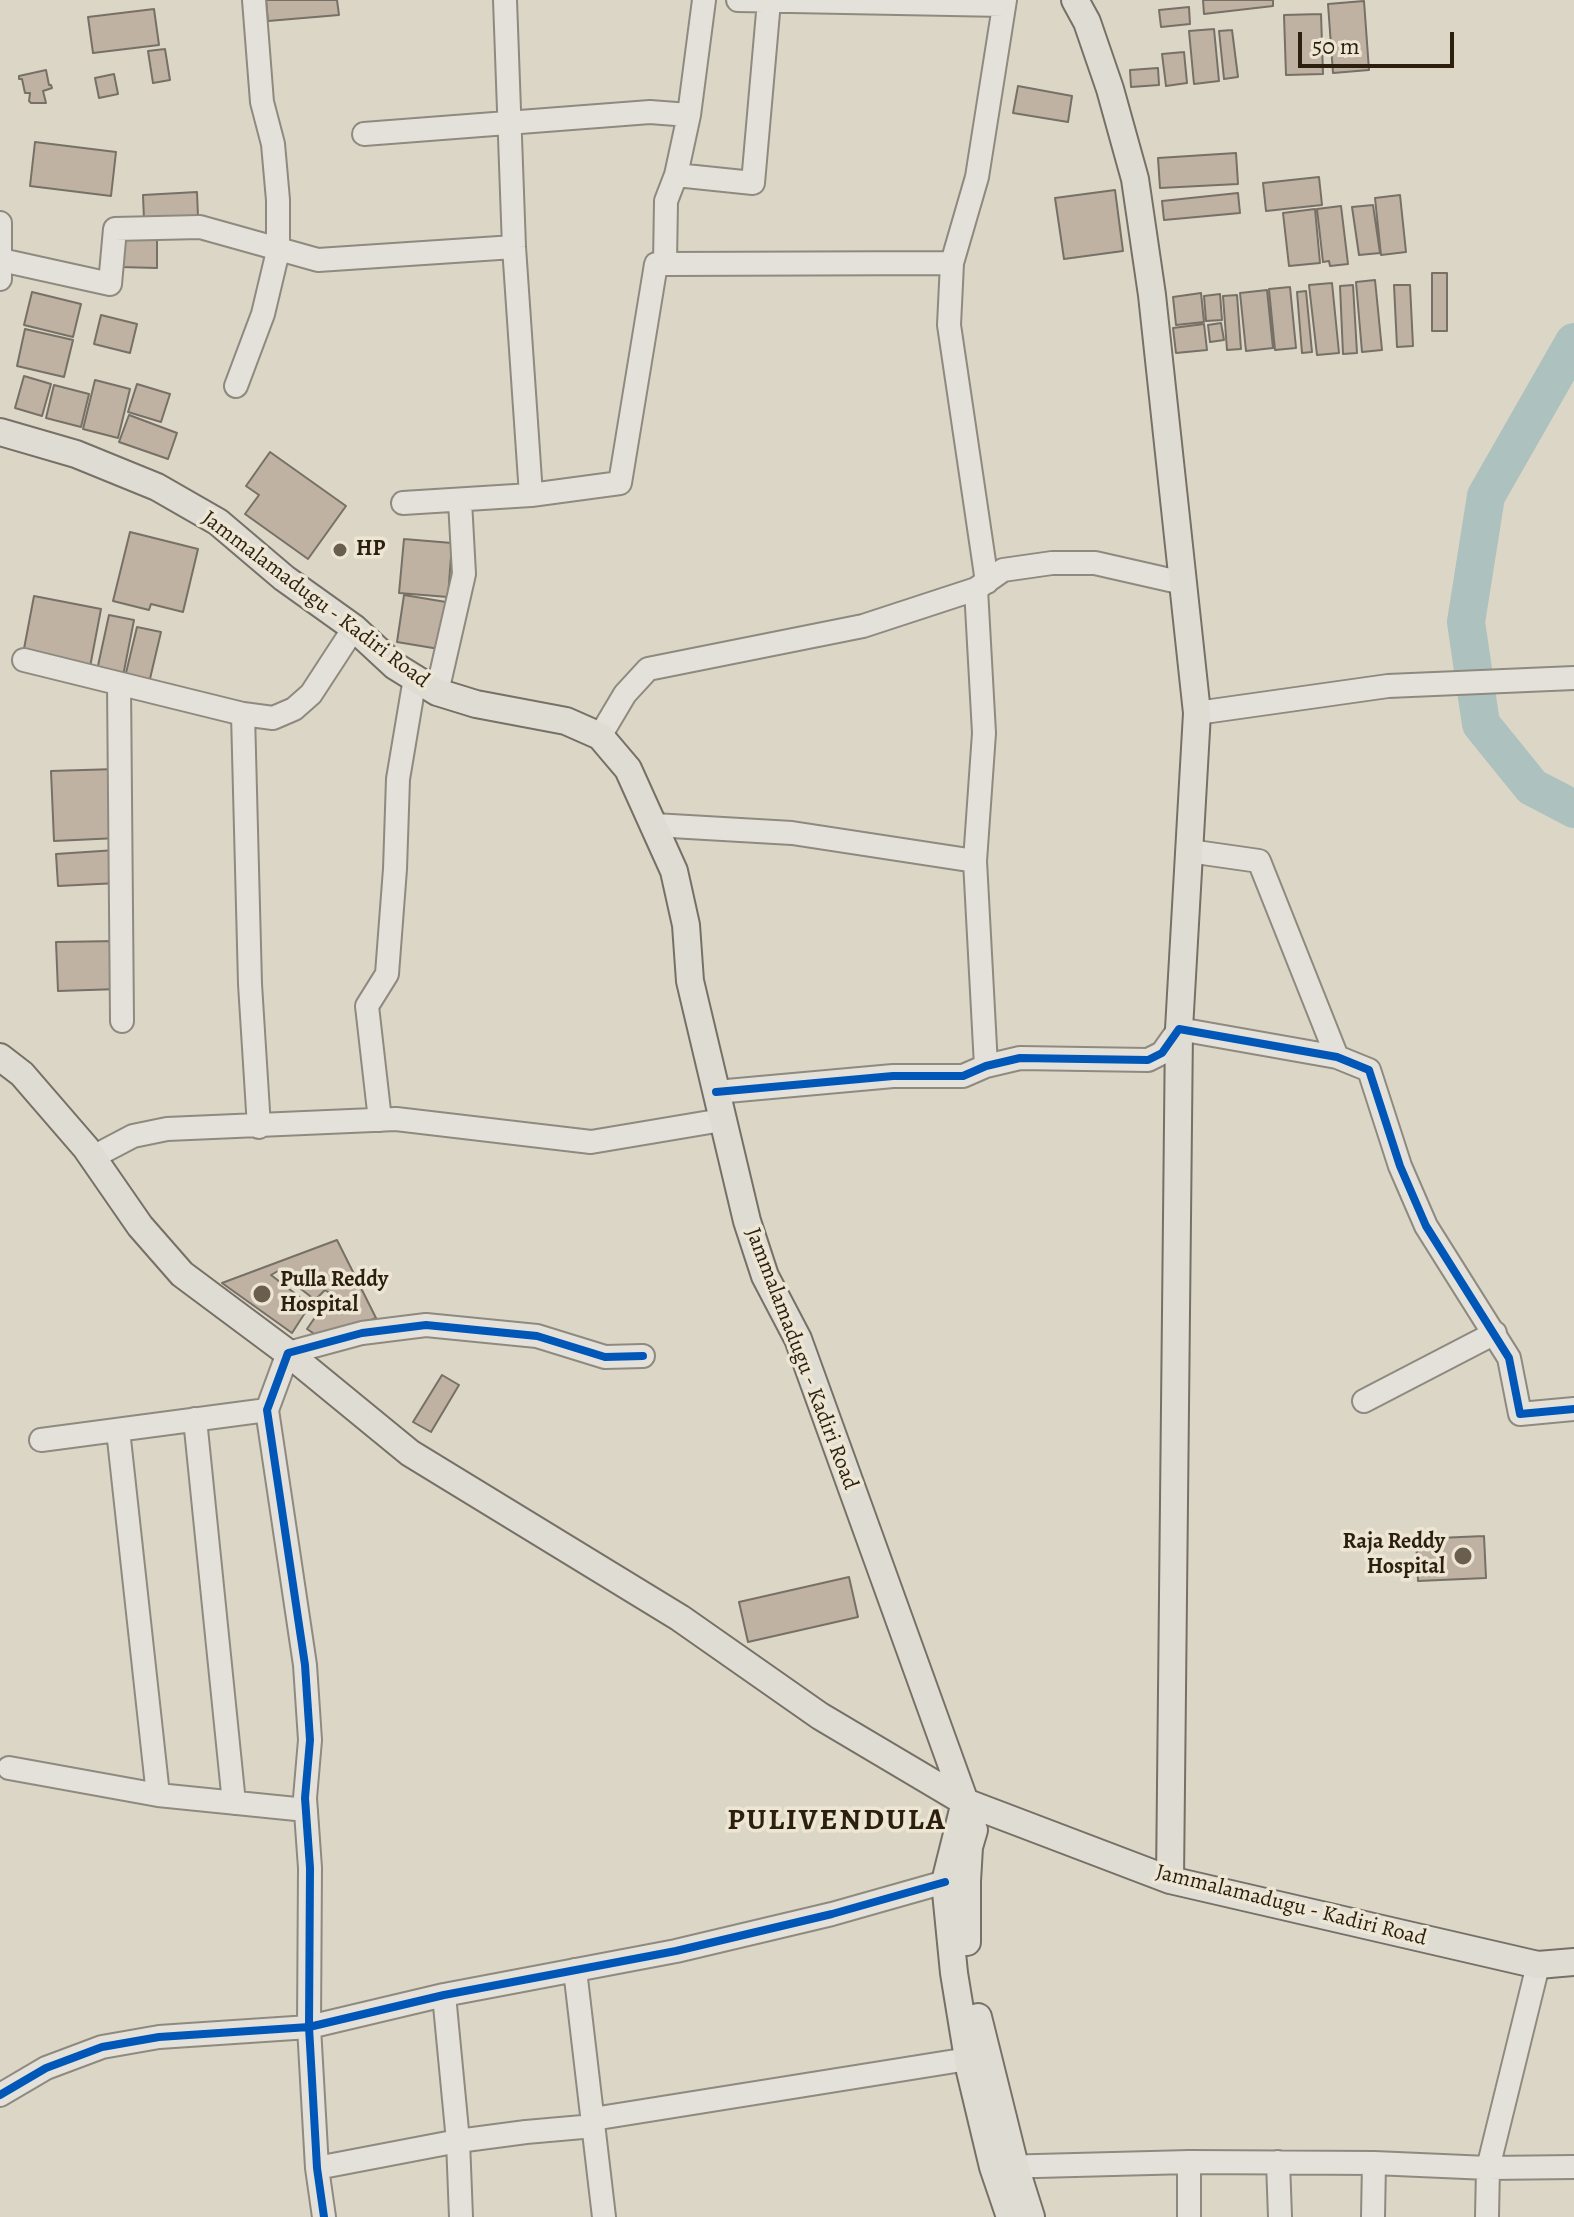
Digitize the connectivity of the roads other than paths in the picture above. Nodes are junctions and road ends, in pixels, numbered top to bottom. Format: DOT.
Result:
graph roads {
  1 [pos="254,0"];
  2 [pos="505,0"];
  3 [pos="704,0"];
  4 [pos="738,0"];
  5 [pos="1075,0"];
  6 [pos="769,1"];
  7 [pos="1005,3"];
  8 [pos="689,115"];
  9 [pos="509,124"];
  10 [pos="364,134"];
  11 [pos="676,175"];
  12 [pos="0,223"];
  13 [pos="514,247"];
  14 [pos="278,251"];
  15 [pos="1,260"];
  16 [pos="952,263"];
  17 [pos="665,264"];
  18 [pos="0,279"];
  19 [pos="236,386"];
  20 [pos="0,432"];
  21 [pos="531,495"];
  22 [pos="460,501"];
  23 [pos="403,503"];
  24 [pos="1183,583"];
  25 [pos="982,585"];
  26 [pos="354,628"];
  27 [pos="24,660"];
  28 [pos="1574,678"];
  29 [pos="119,684"];
  30 [pos="426,685"];
  31 [pos="1197,713"];
  32 [pos="243,714"];
  33 [pos="600,736"];
  34 [pos="654,825"];
  35 [pos="1189,851"];
  36 [pos="975,861"];
  37 [pos="122,1021"];
  38 [pos="1179,1029"];
  39 [pos="0,1057"];
  40 [pos="1337,1057"];
  41 [pos="986,1066"];
  42 [pos="716,1092"];
  43 [pos="380,1120"];
  44 [pos="722,1120"];
  45 [pos="259,1127"];
  46 [pos="93,1157"];
  47 [pos="1495,1333"];
  48 [pos="288,1353"];
  49 [pos="643,1356"];
  50 [pos="1364,1401"];
  51 [pos="1574,1409"];
  52 [pos="267,1410"];
  53 [pos="195,1419"];
  54 [pos="118,1430"];
  55 [pos="41,1440"];
  56 [pos="9,1768"];
  57 [pos="158,1795"];
  58 [pos="234,1803"];
  59 [pos="973,1805"];
  60 [pos="306,1810"];
  61 [pos="1170,1880"];
  62 [pos="945,1882"];
  63 [pos="1574,1962"];
  64 [pos="1538,1965"];
  65 [pos="575,1970"];
  66 [pos="444,1995"];
  67 [pos="309,2027"];
  68 [pos="968,2059"];
  69 [pos="0,2095"];
  70 [pos="594,2123"];
  71 [pos="458,2141"];
  72 [pos="1189,2162"];
  73 [pos="1278,2162"];
  74 [pos="1374,2163"];
  75 [pos="1004,2167"];
  76 [pos="1574,2167"];
  77 [pos="317,2168"];
  78 [pos="1488,2168"];
  79 [pos="324,2217"];
  80 [pos="461,2217"];
  81 [pos="604,2217"];
  82 [pos="1010,2217"];
  83 [pos="1031,2217"];
  84 [pos="1189,2217"];
  85 [pos="1280,2217"];
  86 [pos="1373,2217"];
  87 [pos="1487,2217"];
  1 -- 14 [label="street"];
  2 -- 9 [label="street"];
  3 -- 8 [label="street"];
  4 -- 6 [label="street"];
  5 -- 24 [label="main road"];
  6 -- 7 [label="street"];
  6 -- 11 [label="street"];
  7 -- 16 [label="street"];
  8 -- 9 [label="street"];
  8 -- 11 [label="street"];
  9 -- 10 [label="street"];
  9 -- 13 [label="street"];
  11 -- 17 [label="street"];
  12 -- 15 [label="street"];
  13 -- 14 [label="street"];
  13 -- 21 [label="street"];
  14 -- 15 [label="street"];
  14 -- 19 [label="street"];
  15 -- 18 [label="street"];
  16 -- 17 [label="street"];
  16 -- 25 [label="street"];
  17 -- 21 [label="street"];
  20 -- 26 [label="main road, Jammalamadugu - Kadiri Road"];
  21 -- 22 [label="street"];
  22 -- 23 [label="street"];
  22 -- 30 [label="street"];
  24 -- 25 [label="street"];
  24 -- 31 [label="main road"];
  25 -- 33 [label="street"];
  25 -- 36 [label="street"];
  26 -- 30 [label="main road, Jammalamadugu - Kadiri Road"];
  26 -- 32 [label="street"];
  27 -- 29 [label="street"];
  28 -- 31 [label="street"];
  29 -- 32 [label="street"];
  29 -- 37 [label="street"];
  30 -- 33 [label="main road, Jammalamadugu - Kadiri Road"];
  30 -- 43 [label="street"];
  31 -- 35 [label="main road"];
  32 -- 45 [label="street"];
  33 -- 34 [label="main road, Jammalamadugu - Kadiri Road"];
  34 -- 36 [label="street"];
  34 -- 42 [label="main road, Jammalamadugu - Kadiri Road"];
  35 -- 38 [label="main road"];
  35 -- 40 [label="street"];
  36 -- 41 [label="street"];
  38 -- 40 [label="street"];
  38 -- 41 [label="street"];
  38 -- 61 [label="main road"];
  39 -- 46 [label="main road"];
  40 -- 47 [label="street"];
  41 -- 42 [label="street"];
  42 -- 44 [label="main road, Jammalamadugu - Kadiri Road"];
  43 -- 44 [label="street"];
  43 -- 45 [label="street"];
  44 -- 59 [label="main road, Jammalamadugu - Kadiri Road"];
  45 -- 46 [label="street"];
  46 -- 48 [label="main road"];
  47 -- 50 [label="street"];
  47 -- 51 [label="street"];
  48 -- 49 [label="street"];
  48 -- 52 [label="street"];
  48 -- 59 [label="main road"];
  52 -- 53 [label="street"];
  52 -- 60 [label="street"];
  53 -- 54 [label="street"];
  53 -- 58 [label="street"];
  54 -- 55 [label="street"];
  54 -- 57 [label="street"];
  56 -- 57 [label="street"];
  57 -- 58 [label="street"];
  58 -- 60 [label="street"];
  59 -- 61 [label="main road, Jammalamadugu - Kadiri Road"];
  59 -- 62 [label="main road"];
  59 -- 75 [label="main road"];
  60 -- 67 [label="street"];
  61 -- 64 [label="main road, Jammalamadugu - Kadiri Road"];
  62 -- 65 [label="street"];
  62 -- 68 [label="main road"];
  63 -- 64 [label="main road, Jammalamadugu - Kadiri Road"];
  64 -- 78 [label="street"];
  65 -- 66 [label="street"];
  65 -- 70 [label="street"];
  66 -- 67 [label="street"];
  66 -- 71 [label="street"];
  67 -- 69 [label="street"];
  67 -- 77 [label="street"];
  68 -- 70 [label="street"];
  68 -- 75 [label="main road"];
  70 -- 71 [label="street"];
  70 -- 81 [label="street"];
  71 -- 77 [label="street"];
  71 -- 80 [label="street"];
  72 -- 73 [label="street"];
  72 -- 75 [label="street"];
  72 -- 84 [label="street"];
  73 -- 74 [label="street"];
  73 -- 85 [label="street"];
  74 -- 78 [label="street"];
  74 -- 86 [label="street"];
  75 -- 82 [label="main road"];
  75 -- 83 [label="main road"];
  76 -- 78 [label="street"];
  77 -- 79 [label="street"];
  78 -- 87 [label="street"];
}
